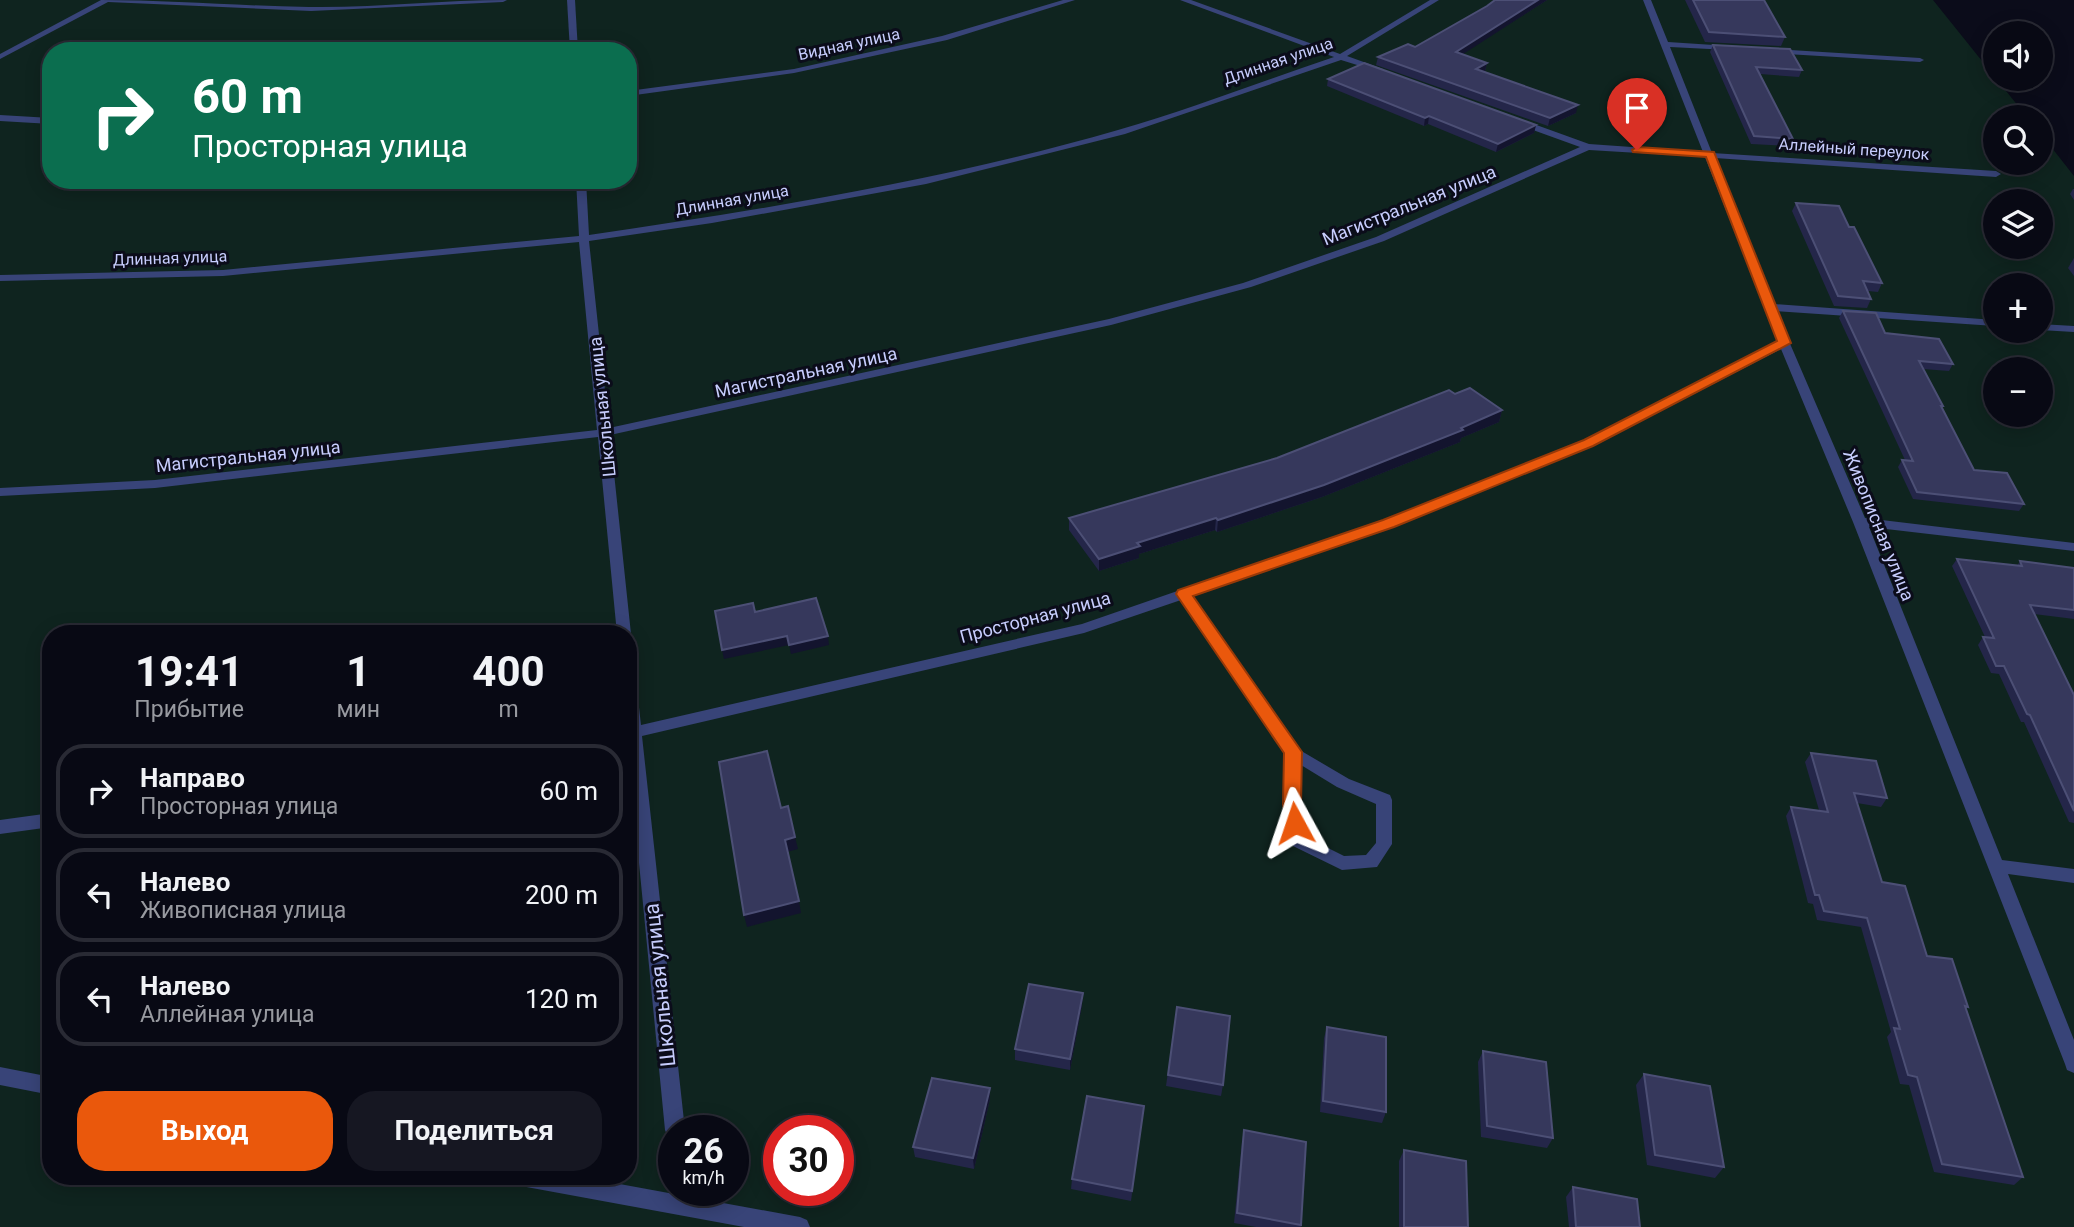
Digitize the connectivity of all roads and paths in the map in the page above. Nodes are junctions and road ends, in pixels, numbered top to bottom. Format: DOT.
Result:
graph roads {
  1 [pos="106,0"];
  2 [pos="503,0"];
  3 [pos="571,0"];
  4 [pos="1071,0"];
  5 [pos="1184,0"];
  6 [pos="1435,0"];
  7 [pos="1647,0"];
  8 [pos="573,42"];
  9 [pos="1664,44"];
  10 [pos="1745,49"];
  11 [pos="1758,50"];
  12 [pos="0,57"];
  13 [pos="1341,57"];
  14 [pos="1920,60"];
  15 [pos="1393,76"];
  16 [pos="637,93"];
  17 [pos="0,118"];
  18 [pos="1510,119"];
  19 [pos="42,120"];
  20 [pos="1588,147"];
  21 [pos="1710,155"];
  22 [pos="1983,173"];
  23 [pos="582,189"];
  24 [pos="584,239"];
  25 [pos="0,278"];
  26 [pos="1771,307"];
  27 [pos="1983,322"];
  28 [pos="2053,328"];
  29 [pos="2074,329"];
  30 [pos="1784,343"];
  31 [pos="604,433"];
  32 [pos="0,492"];
  33 [pos="1860,522"];
  34 [pos="2074,547"];
  35 [pos="1184,594"];
  36 [pos="623,625"];
  37 [pos="637,733"];
  38 [pos="1293,752"];
  39 [pos="637,788"];
  40 [pos="42,821"];
  41 [pos="0,827"];
  42 [pos="1996,866"];
  43 [pos="2074,876"];
  44 [pos="2074,1064"];
  45 [pos="0,1076"];
  46 [pos="42,1084"];
  47 [pos="673,1115"];
  48 [pos="587,1185"];
  49 [pos="658,1195"];
  50 [pos="715,1206"];
  51 [pos="800,1227"];
  1 -- 2 [label="street"];
  1 -- 12 [label="street"];
  3 -- 8 [label="street"];
  4 -- 16 [label="street, Видная улица"];
  5 -- 13 [label="street"];
  6 -- 13 [label="street, Длинная улица"];
  7 -- 9 [label="street, Живописная улица"];
  9 -- 10 [label="street"];
  9 -- 21 [label="street, Живописная улица"];
  11 -- 14 [label="street"];
  13 -- 15 [label="street"];
  13 -- 24 [label="street, Длинная улица"];
  17 -- 19 [label="street"];
  18 -- 20 [label="street"];
  20 -- 21 [label="street, Аллейный переулок"];
  20 -- 31 [label="street, Магистральная улица"];
  21 -- 22 [label="street, Аллейный переулок"];
  21 -- 26 [label="street, Живописная улица"];
  23 -- 24 [label="street, Школьная улица"];
  24 -- 25 [label="street, Длинная улица"];
  24 -- 31 [label="street, Школьная улица"];
  26 -- 27 [label="street"];
  26 -- 30 [label="street, Живописная улица"];
  28 -- 29 [label="street"];
  30 -- 33 [label="street, Живописная улица"];
  30 -- 35 [label="street, Просторная улица"];
  31 -- 32 [label="street, Магистральная улица"];
  31 -- 36 [label="street, Школьная улица"];
  33 -- 34 [label="street"];
  33 -- 42 [label="street, Живописная улица"];
  35 -- 37 [label="street, Просторная улица"];
  35 -- 38 [label="street"];
  38 -- 38 [label="street"];
  39 -- 47 [label="street, Школьная улица"];
  40 -- 41 [label="street"];
  42 -- 43 [label="street"];
  42 -- 44 [label="street, Живописная улица"];
  45 -- 46 [label="street"];
  48 -- 49 [label="street"];
  50 -- 51 [label="street"];
}
